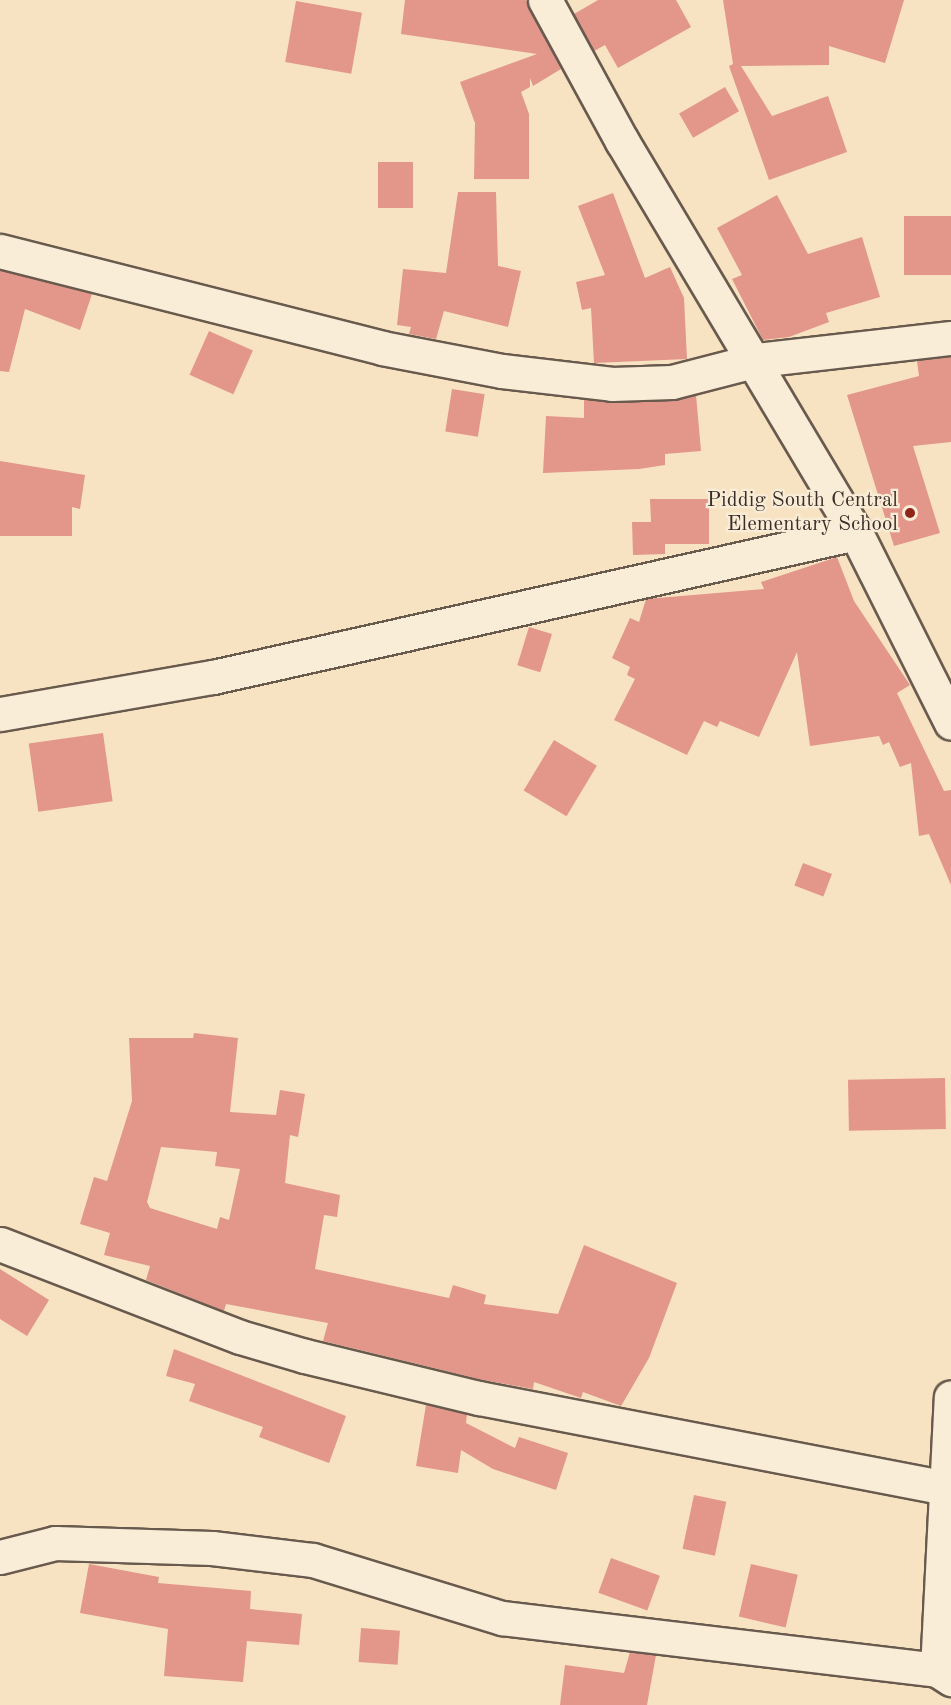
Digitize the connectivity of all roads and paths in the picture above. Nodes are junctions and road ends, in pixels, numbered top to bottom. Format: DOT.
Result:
graph roads {
  1 [pos="545,0"];
  2 [pos="0,251"];
  3 [pos="951,338"];
  4 [pos="757,360"];
  5 [pos="856,533"];
  6 [pos="0,714"];
  7 [pos="951,723"];
  8 [pos="0,1244"];
  9 [pos="951,1397"];
  10 [pos="942,1487"];
  11 [pos="0,1557"];
  12 [pos="944,1674"];
  1 -- 4 [label="street"];
  2 -- 4 [label="street"];
  3 -- 4 [label="street"];
  4 -- 5 [label="street"];
  5 -- 6 [label="street"];
  5 -- 7 [label="street"];
  8 -- 10 [label="street"];
  9 -- 10 [label="street"];
  10 -- 12 [label="street"];
  11 -- 12 [label="street"];
}
